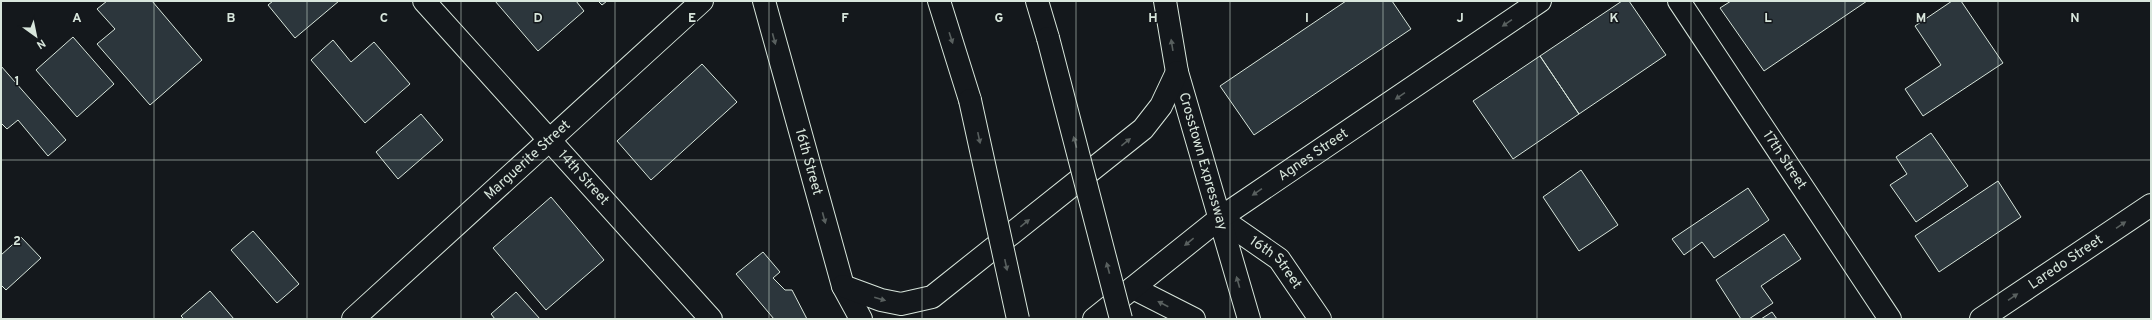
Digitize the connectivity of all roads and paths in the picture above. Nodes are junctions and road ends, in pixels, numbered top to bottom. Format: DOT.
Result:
graph roads {
  1 [pos="424,1"];
  2 [pos="702,1"];
  3 [pos="764,1"];
  4 [pos="939,1"];
  5 [pos="1037,1"];
  6 [pos="1165,1"];
  7 [pos="1540,1"];
  8 [pos="1679,1"];
  9 [pos="1177,72"];
  10 [pos="551,139"];
  11 [pos="2151,205"];
  12 [pos="1220,218"];
  13 [pos="843,286"];
  14 [pos="1133,288"];
  15 [pos="353,319"];
  16 [pos="711,319"];
  17 [pos="861,319"];
  18 [pos="1018,319"];
  19 [pos="1094,319"];
  20 [pos="1121,319"];
  21 [pos="1194,319"];
  22 [pos="1249,319"];
  23 [pos="1320,319"];
  24 [pos="1890,319"];
  25 [pos="1981,319"];
  1 -- 10 [label="main road, 14th Street"];
  2 -- 10 [label="main road, Marguerite Street"];
  3 -- 13 [label="main road, 16th Street, one-way"];
  4 -- 18 [label="main road, one-way, bridge"];
  20 -- 5 [label="main road, one-way, bridge"];
  9 -- 6 [label="main road, Crosstown Expressway, one-way"];
  7 -- 12 [label="main road, Agnes Street, one-way"];
  8 -- 24 [label="main road, 17th Street"];
  9 -- 12 [label="main road, Crosstown Expressway"];
  13 -- 9 [label="main road, one-way"];
  10 -- 15 [label="main road, Marguerite Street"];
  10 -- 16 [label="main road, 14th Street"];
  25 -- 11 [label="main road, Laredo Street, one-way"];
  12 -- 14 [label="main road, Agnes Street, one-way"];
  22 -- 12 [label="main road, Crosstown Expressway, one-way"];
  12 -- 23 [label="main road, 16th Street"];
  13 -- 17 [label="main road, 16th Street"];
  14 -- 19 [label="main road, Agnes Street"];
  21 -- 14 [label="main road, one-way"];
}
